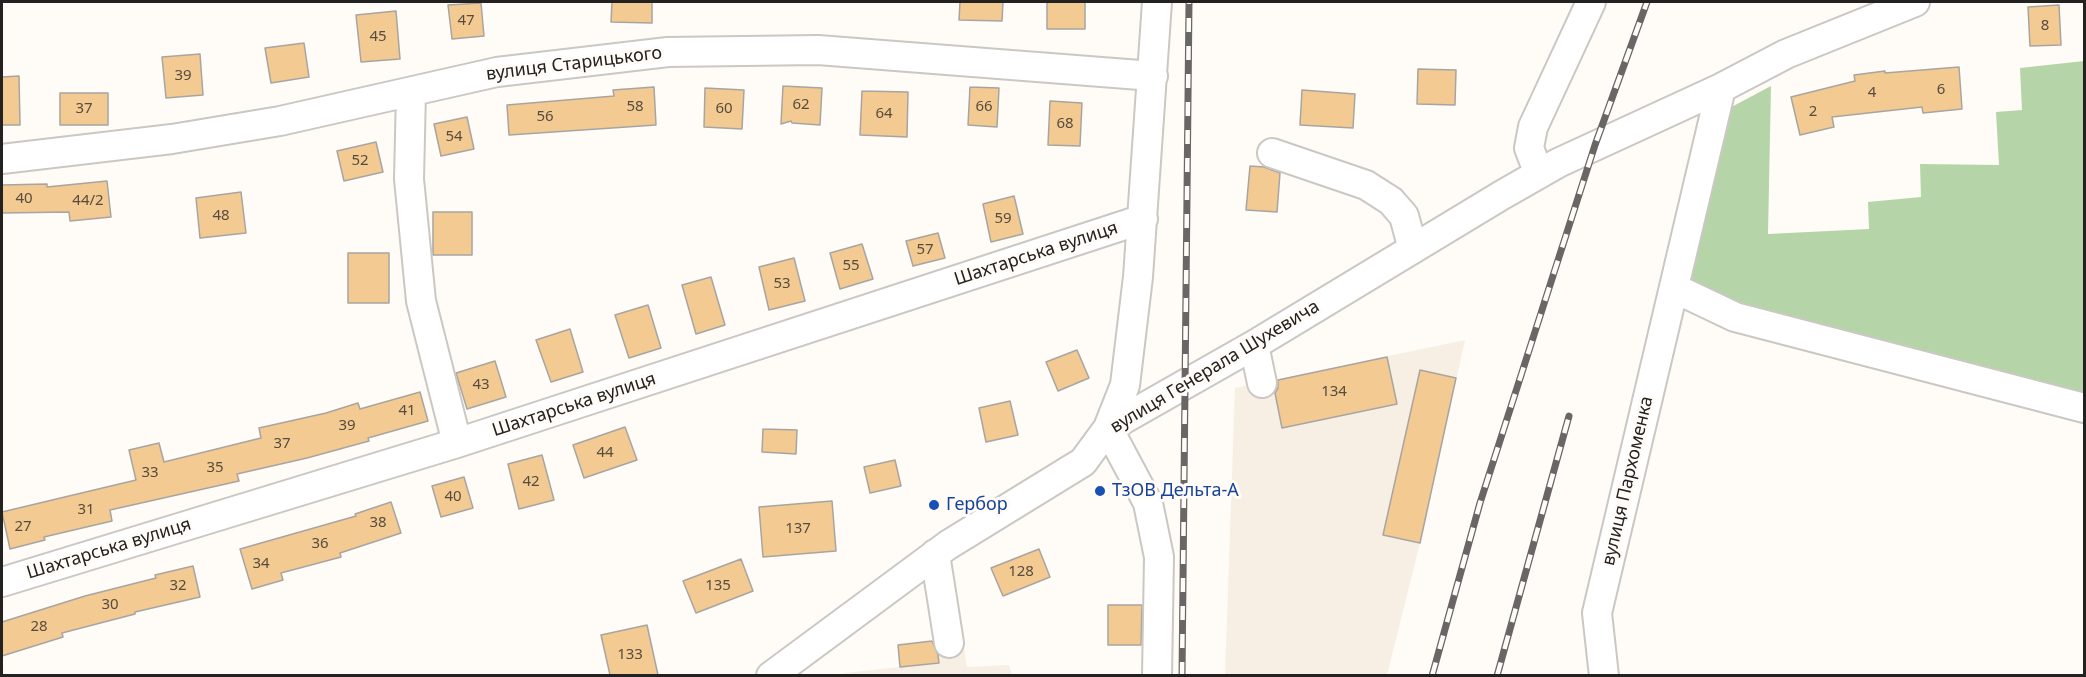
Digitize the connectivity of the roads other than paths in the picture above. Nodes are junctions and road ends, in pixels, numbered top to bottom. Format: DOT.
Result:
graph roads {
  1 [pos="1157,2"];
  2 [pos="1591,2"];
  3 [pos="1915,2"];
  4 [pos="1153,76"];
  5 [pos="1723,87"];
  6 [pos="411,92"];
  7 [pos="1272,153"];
  8 [pos="2,159"];
  9 [pos="1548,168"];
  10 [pos="1143,219"];
  11 [pos="1413,249"];
  12 [pos="1674,288"];
  13 [pos="1254,345"];
  14 [pos="1262,383"];
  15 [pos="2085,408"];
  16 [pos="1108,428"];
  17 [pos="457,443"];
  18 [pos="935,554"];
  19 [pos="2,582"];
  20 [pos="949,643"];
  21 [pos="771,675"];
  22 [pos="1157,675"];
  23 [pos="1604,675"];
  1 -- 4 [label="street"];
  2 -- 9 [label="street"];
  3 -- 5 [label="street, вулиця Генерала Шухевича"];
  4 -- 6 [label="street, вулиця Старицького"];
  4 -- 10 [label="street"];
  5 -- 9 [label="street, вулиця Генерала Шухевича"];
  5 -- 12 [label="street, вулиця Пархоменка"];
  6 -- 8 [label="street, вулиця Старицького"];
  6 -- 17 [label="street"];
  7 -- 11 [label="street"];
  9 -- 11 [label="street, вулиця Генерала Шухевича"];
  10 -- 16 [label="street"];
  10 -- 17 [label="street, Шахтарська вулиця"];
  11 -- 13 [label="street, вулиця Генерала Шухевича"];
  12 -- 15 [label="street"];
  12 -- 23 [label="street, вулиця Пархоменка"];
  13 -- 14 [label="street"];
  13 -- 16 [label="street, вулиця Генерала Шухевича"];
  16 -- 18 [label="street, вулиця Генерала Шухевича"];
  16 -- 22 [label="street"];
  17 -- 19 [label="street, Шахтарська вулиця"];
  18 -- 20 [label="street"];
  18 -- 21 [label="street, вулиця Генерала Шухевича"];
}
